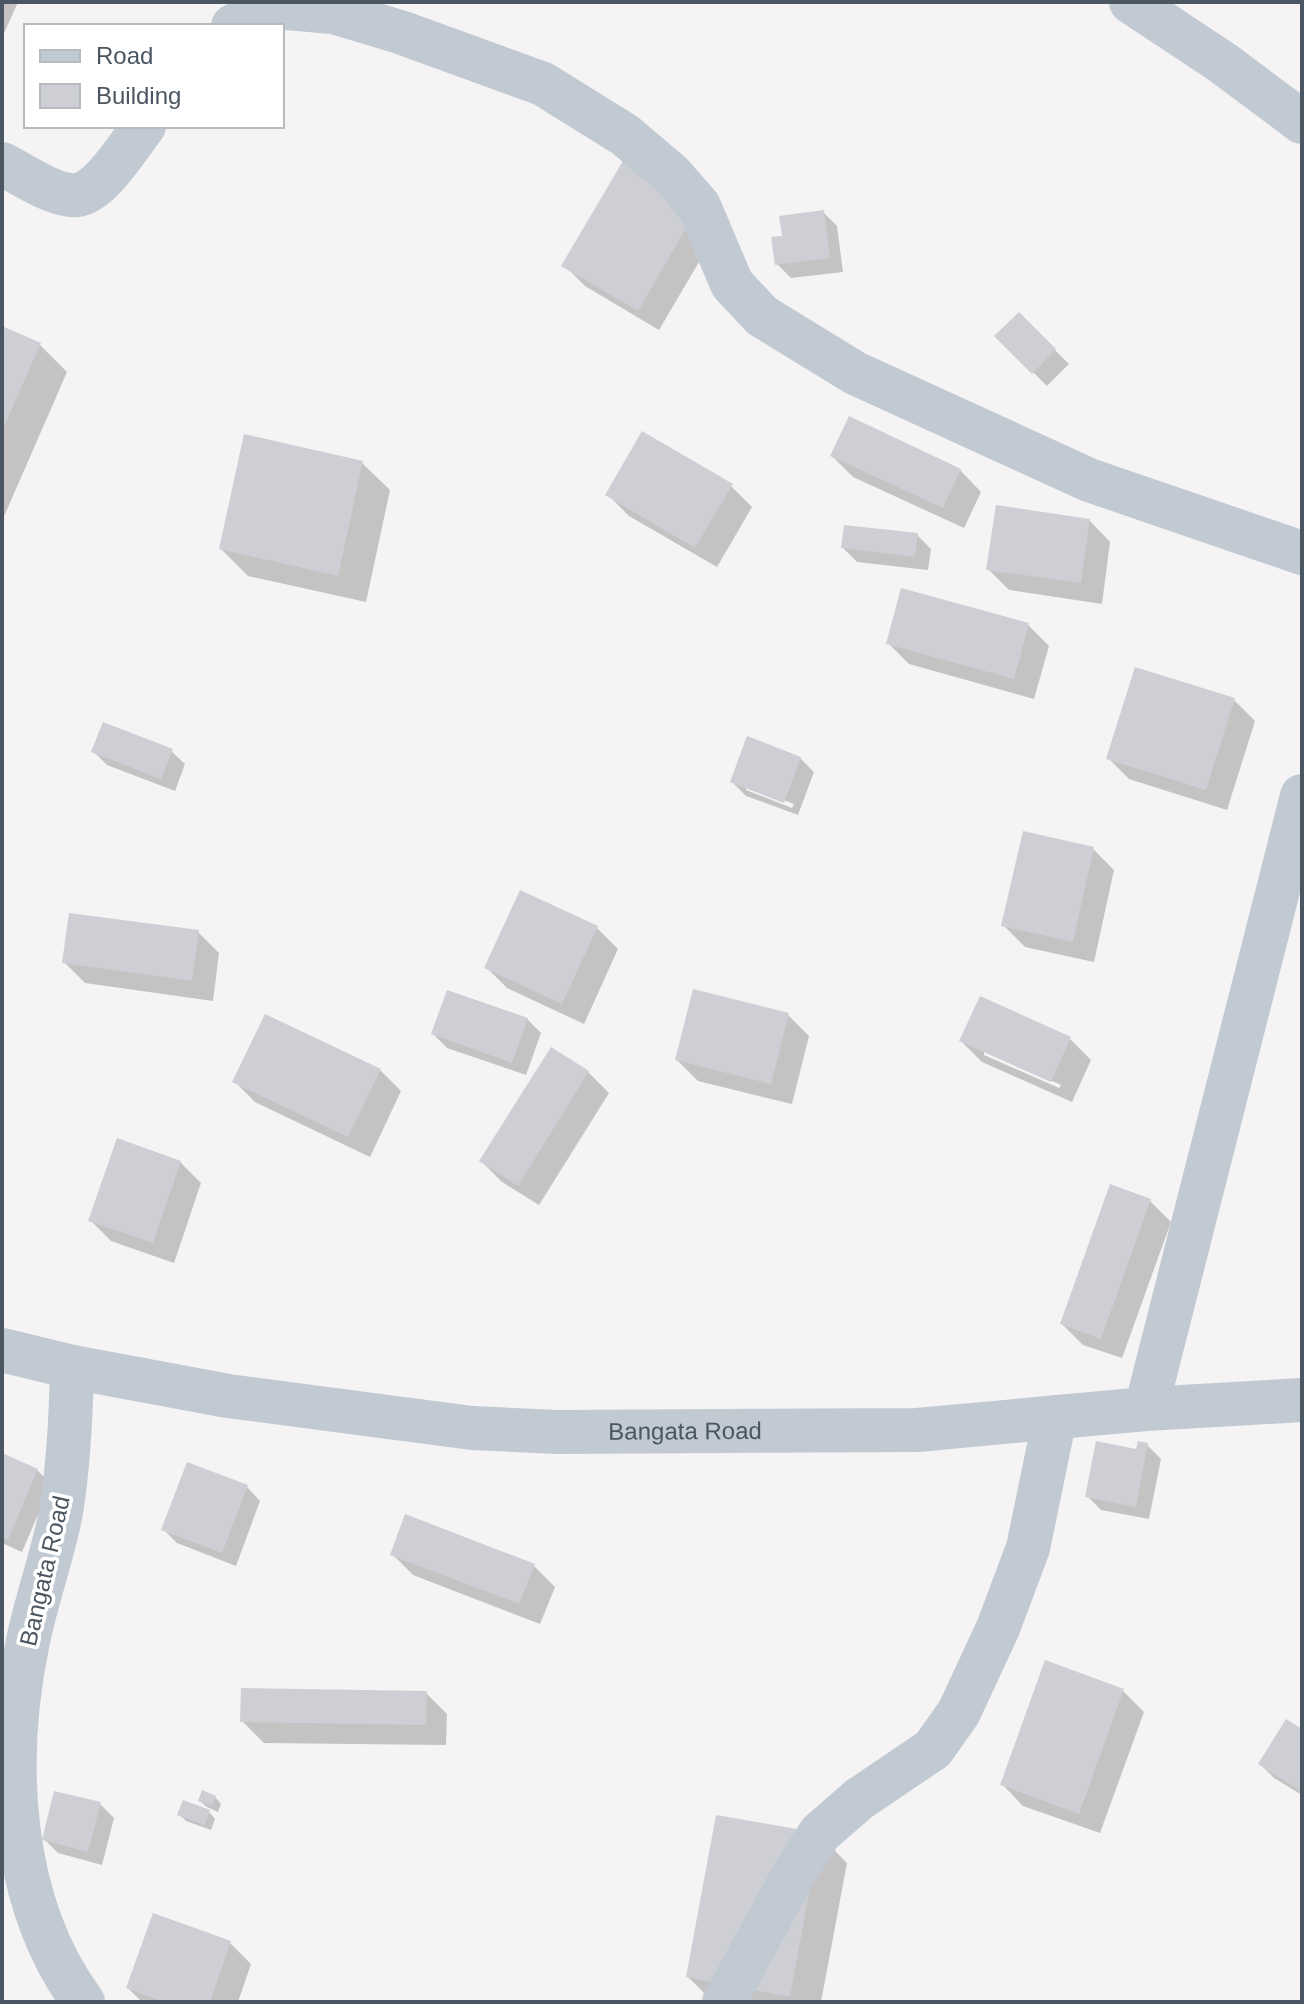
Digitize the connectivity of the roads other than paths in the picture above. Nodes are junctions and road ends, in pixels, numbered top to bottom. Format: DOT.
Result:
graph roads {
  1 [pos="1131,2"];
  2 [pos="237,24"];
  3 [pos="1302,122"];
  4 [pos="142,128"];
  5 [pos="2,164"];
  6 [pos="1302,553"];
  7 [pos="1302,796"];
  8 [pos="2,1350"];
  9 [pos="72,1367"];
  10 [pos="1302,1400"];
  11 [pos="1146,1409"];
  12 [pos="1055,1417"];
  13 [pos="71,1995"];
  14 [pos="724,2002"];
  1 -- 3 [label="street"];
  2 -- 6 [label="street"];
  4 -- 5 [label="street"];
  7 -- 11 [label="street"];
  8 -- 9 [label="street, Bangata Road"];
  9 -- 12 [label="street, Bangata Road"];
  9 -- 13 [label="street, Bangata Road"];
  10 -- 11 [label="street, Bangata Road"];
  11 -- 12 [label="street, Bangata Road"];
  12 -- 14 [label="street"];
}
